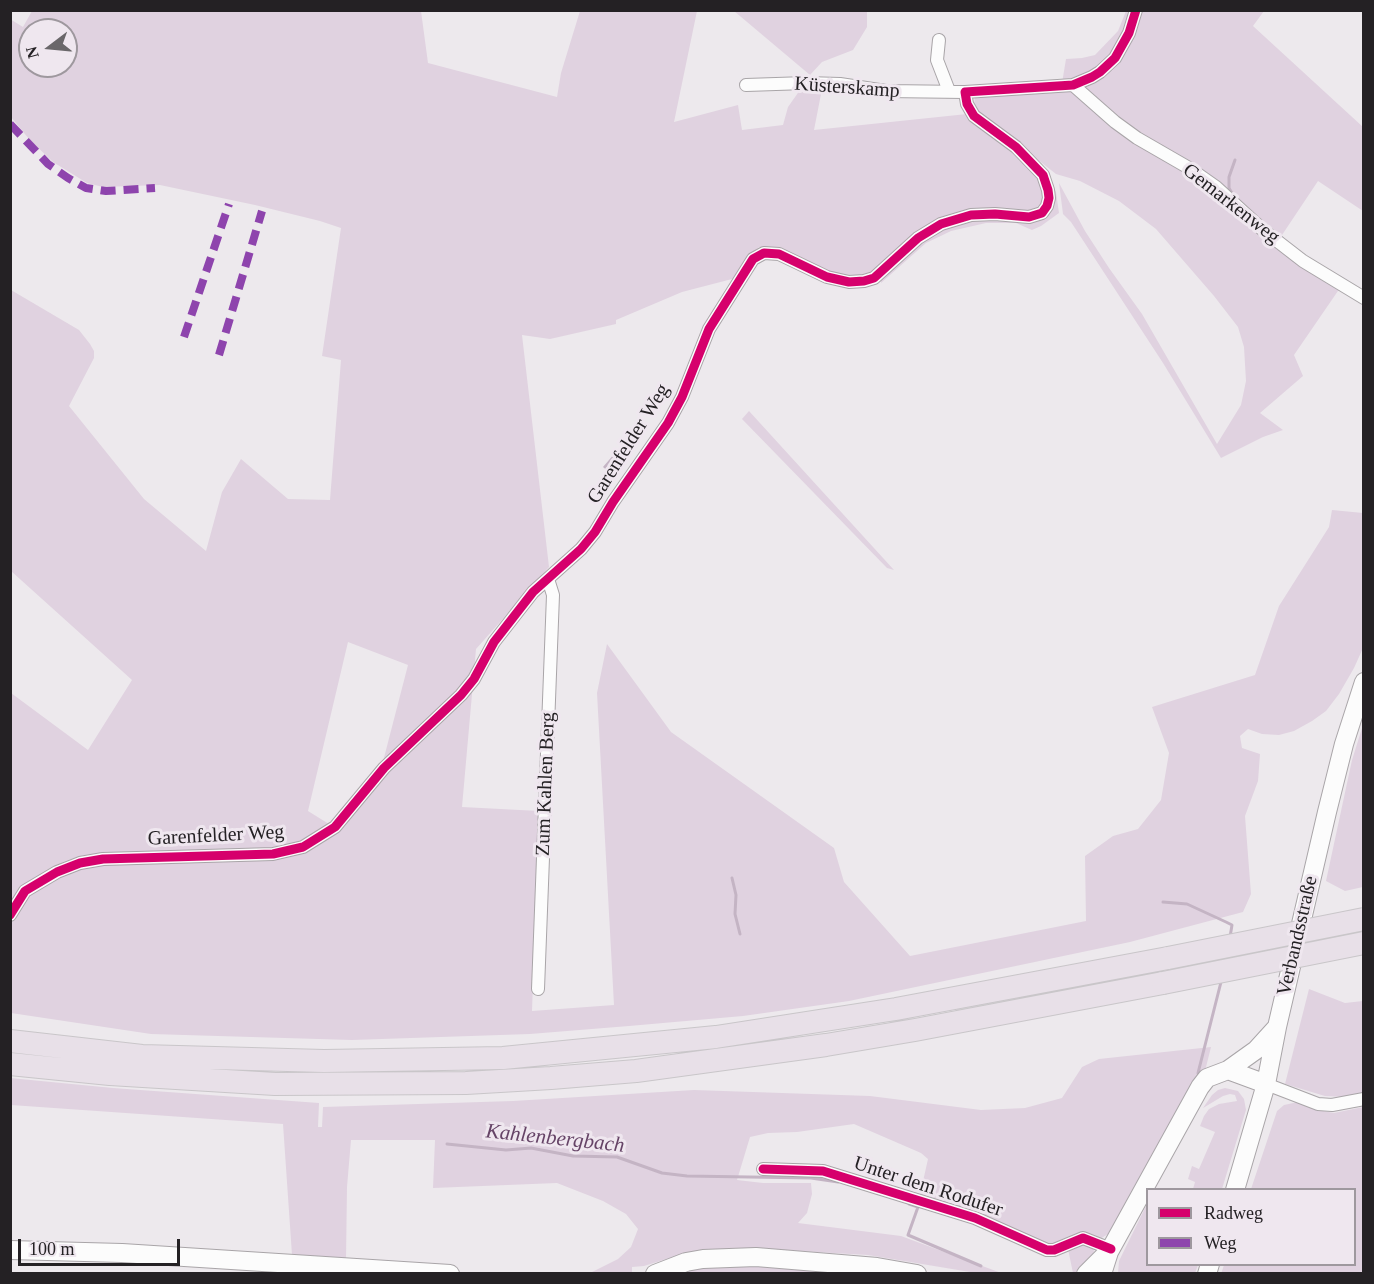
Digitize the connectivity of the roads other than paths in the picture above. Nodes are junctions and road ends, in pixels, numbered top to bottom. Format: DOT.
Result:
graph roads {
  1 [pos="1136,10"];
  2 [pos="939,40"];
  3 [pos="746,85"];
  4 [pos="1073,85"];
  5 [pos="949,91"];
  6 [pos="965,92"];
  7 [pos="1364,298"];
  8 [pos="548,579"];
  9 [pos="1364,682"];
  10 [pos="10,915"];
  11 [pos="1364,919"];
  12 [pos="1364,943"];
  13 [pos="538,989"];
  14 [pos="1277,1027"];
  15 [pos="10,1041"];
  16 [pos="10,1064"];
  17 [pos="1228,1070"];
  18 [pos="1266,1084"];
  19 [pos="1364,1100"];
  20 [pos="763,1169"];
  21 [pos="1147,1188"];
  22 [pos="1236,1188"];
  23 [pos="1146,1189"];
  24 [pos="10,1250"];
  25 [pos="1107,1263"];
  26 [pos="450,1274"];
  27 [pos="655,1274"];
  28 [pos="917,1274"];
  29 [pos="1086,1274"];
  1 -- 4 [label="street"];
  2 -- 5 [label="street"];
  3 -- 5 [label="street, Küsterskamp"];
  4 -- 6 [label="street"];
  4 -- 7 [label="street, Gemarkenweg"];
  5 -- 6 [label="street, Küsterskamp"];
  6 -- 8 [label="street, Garenfelder Weg"];
  8 -- 10 [label="street, Garenfelder Weg"];
  8 -- 13 [label="street, Zum Kahlen Berg"];
  9 -- 14 [label="main road, Verbandsstraße"];
  11 -- 15 [label="highway, bridge"];
  12 -- 16 [label="highway, bridge"];
  14 -- 17 [label="main road"];
  14 -- 18 [label="main road, Verbandsstraße"];
  17 -- 18 [label="main road"];
  17 -- 21 [label="main road"];
  18 -- 19 [label="street"];
  18 -- 22 [label="main road, Verbandsstraße"];
  20 -- 25 [label="street, Unter dem Rodufer"];
  23 -- 25 [label="main road"];
  24 -- 26 [label="main road"];
  25 -- 29 [label="main road"];
  27 -- 28 [label="main road"];
}
